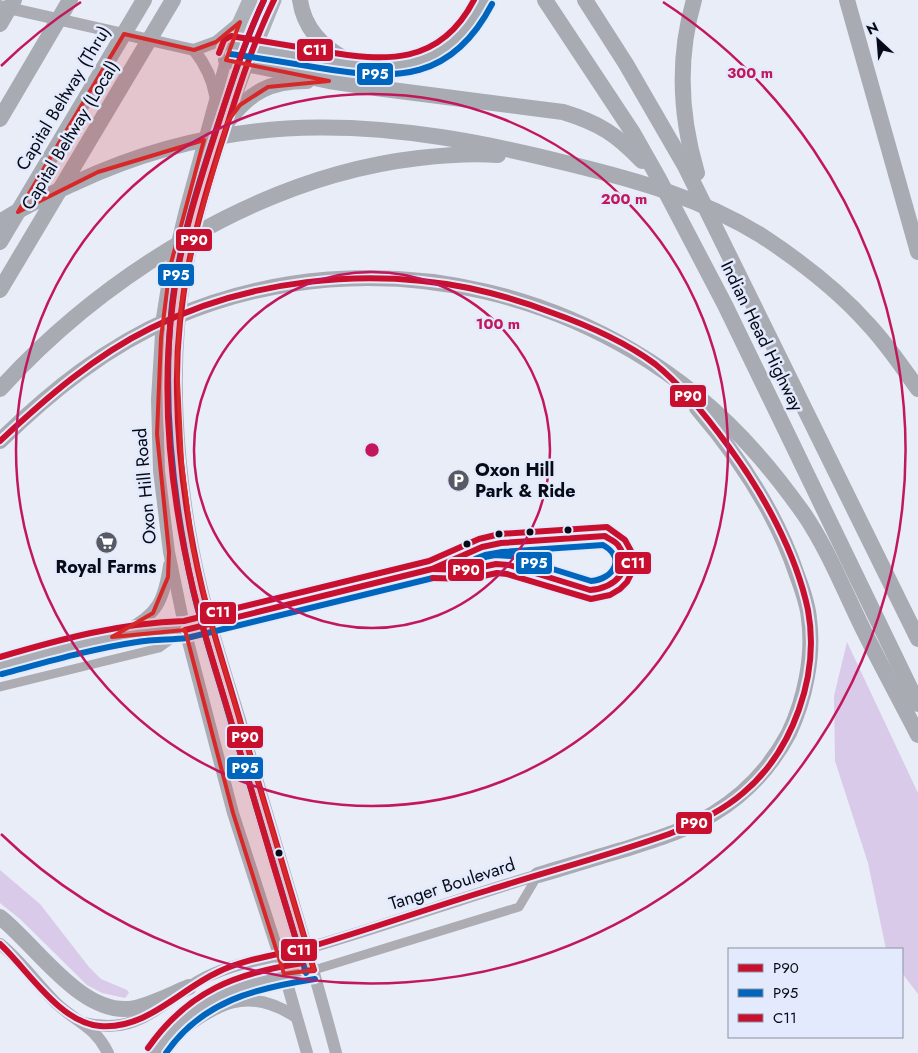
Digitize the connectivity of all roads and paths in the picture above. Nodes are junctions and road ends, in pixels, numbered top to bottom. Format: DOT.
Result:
graph roads {
  1 [pos="14,0"];
  2 [pos="70,0"];
  3 [pos="144,0"];
  4 [pos="174,0"];
  5 [pos="250,0"];
  6 [pos="274,0"];
  7 [pos="300,0"];
  8 [pos="484,0"];
  9 [pos="546,0"];
  10 [pos="585,0"];
  11 [pos="694,0"];
  12 [pos="847,0"];
  13 [pos="0,6"];
  14 [pos="240,22"];
  15 [pos="0,24"];
  16 [pos="194,50"];
  17 [pos="229,52"];
  18 [pos="251,56"];
  19 [pos="365,66"];
  20 [pos="329,81"];
  21 [pos="216,98"];
  22 [pos="0,120"];
  23 [pos="228,121"];
  24 [pos="554,160"];
  25 [pos="659,179"];
  26 [pos="709,216"];
  27 [pos="0,222"];
  28 [pos="0,242"];
  29 [pos="918,252"];
  30 [pos="0,290"];
  31 [pos="658,366"];
  32 [pos="0,389"];
  33 [pos="918,389"];
  34 [pos="0,441"];
  35 [pos="170,552"];
  36 [pos="211,622"];
  37 [pos="185,630"];
  38 [pos="112,637"];
  39 [pos="918,639"];
  40 [pos="0,666"];
  41 [pos="0,687"];
  42 [pos="918,704"];
  43 [pos="918,735"];
  44 [pos="538,875"];
  45 [pos="0,917"];
  46 [pos="0,944"];
  47 [pos="307,948"];
  48 [pos="279,955"];
  49 [pos="314,970"];
  50 [pos="284,974"];
  51 [pos="189,987"];
  52 [pos="296,1016"];
  53 [pos="84,1023"];
  54 [pos="157,1049"];
  55 [pos="108,1053"];
  56 [pos="307,1053"];
  57 [pos="336,1053"];
  1 -- 15 [label="highway"];
  2 -- 22 [label="highway"];
  3 -- 28 [label="highway, Capital Beltway (Thru)"];
  4 -- 30 [label="highway, Capital Beltway (Local)"];
  5 -- 14 [label="main road, Oxon Hill Road"];
  6 -- 18 [label="main road"];
  7 -- 19 [label="highway"];
  8 -- 19 [label="highway"];
  9 -- 25 [label="highway, Indian Head Highway"];
  10 -- 26 [label="highway, Indian Head Highway"];
  11 -- 26 [label="highway"];
  12 -- 29 [label="highway"];
  13 -- 16 [label="main road"];
  14 -- 16 [label="main road"];
  14 -- 17 [label="main road, Oxon Hill Road"];
  16 -- 21 [label="main road"];
  17 -- 18 [label="highway"];
  17 -- 21 [label="main road, Oxon Hill Road"];
  18 -- 19 [label="highway"];
  18 -- 20 [label="highway"];
  18 -- 23 [label="main road"];
  20 -- 23 [label="highway"];
  20 -- 25 [label="highway"];
  21 -- 35 [label="main road, Oxon Hill Road"];
  23 -- 36 [label="main road"];
  24 -- 27 [label="highway"];
  24 -- 32 [label="highway"];
  24 -- 33 [label="highway"];
  25 -- 42 [label="highway, Indian Head Highway"];
  26 -- 39 [label="highway, Indian Head Highway"];
  31 -- 34 [label="highway"];
  31 -- 43 [label="highway"];
  31 -- 44 [label="highway"];
  35 -- 37 [label="main road, Oxon Hill Road"];
  35 -- 38 [label="main road"];
  36 -- 37 [label="main road"];
  36 -- 47 [label="main road"];
  37 -- 38 [label="main road"];
  37 -- 41 [label="street"];
  37 -- 48 [label="main road, Oxon Hill Road"];
  38 -- 40 [label="main road"];
  44 -- 47 [label="main road, Tanger Boulevard"];
  44 -- 49 [label="street, Tanger Boulevard"];
  45 -- 51 [label="highway"];
  46 -- 53 [label="main road"];
  47 -- 48 [label="main road, Tanger Boulevard"];
  47 -- 49 [label="main road"];
  48 -- 50 [label="main road, Oxon Hill Road"];
  48 -- 51 [label="main road, Tanger Boulevard"];
  49 -- 50 [label="main road"];
  49 -- 57 [label="main road"];
  50 -- 52 [label="main road, Oxon Hill Road"];
  50 -- 54 [label="main road"];
  51 -- 53 [label="main road, Tanger Boulevard"];
  52 -- 54 [label="main road"];
  52 -- 56 [label="main road, Oxon Hill Road"];
  53 -- 55 [label="main road"];
}
